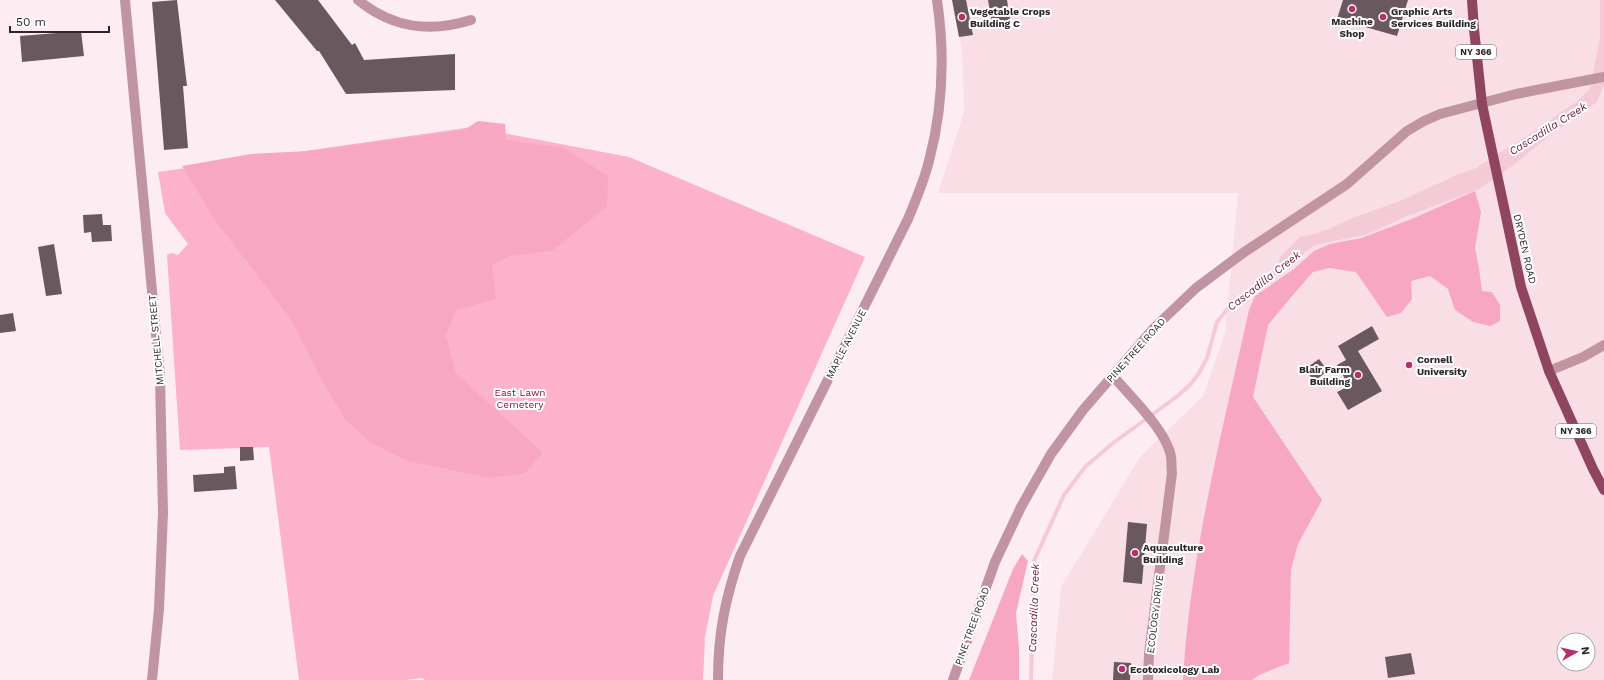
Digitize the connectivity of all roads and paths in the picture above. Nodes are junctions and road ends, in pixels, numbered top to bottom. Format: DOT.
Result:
graph roads {
  1 [pos="124,0"];
  2 [pos="358,0"];
  3 [pos="937,0"];
  4 [pos="1472,0"];
  5 [pos="470,20"];
  6 [pos="1604,77"];
  7 [pos="1482,104"];
  8 [pos="1604,345"];
  9 [pos="1549,371"];
  10 [pos="1113,376"];
  11 [pos="1604,490"];
  12 [pos="152,680"];
  13 [pos="718,680"];
  14 [pos="953,680"];
  15 [pos="1148,680"];
  1 -- 12 [label="street, MITCHELL STREET"];
  2 -- 5 [label="street"];
  3 -- 13 [label="street, MAPLE AVENUE"];
  4 -- 7 [label="main road, DRYDEN ROAD / NY 366"];
  6 -- 7 [label="street, PINE TREE ROAD"];
  7 -- 9 [label="main road, DRYDEN ROAD / NY 366"];
  7 -- 10 [label="street, PINE TREE ROAD"];
  8 -- 9 [label="street"];
  9 -- 11 [label="main road, DRYDEN ROAD / NY 366"];
  10 -- 14 [label="street, PINE TREE ROAD"];
  10 -- 15 [label="street, ECOLOGY DRIVE"];
}
